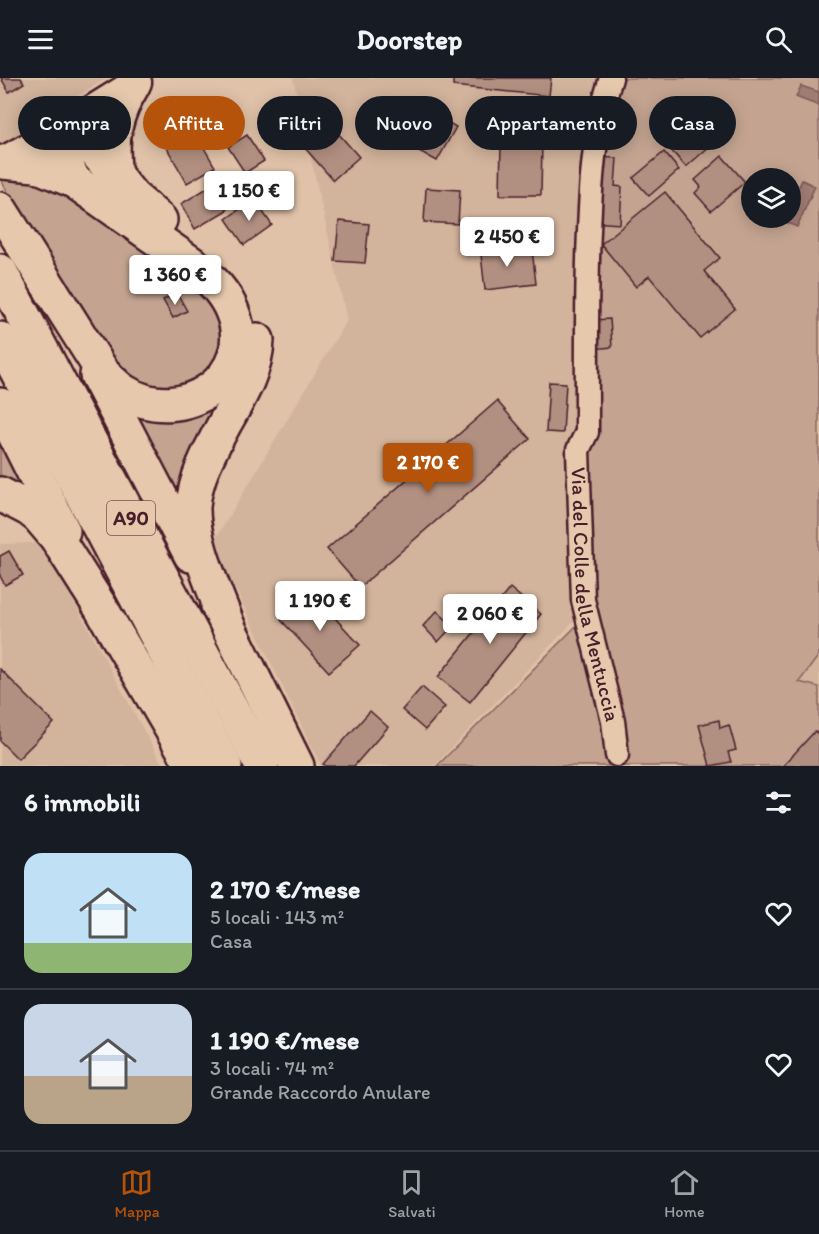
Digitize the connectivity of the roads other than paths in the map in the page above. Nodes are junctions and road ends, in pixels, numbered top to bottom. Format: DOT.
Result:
graph roads {
  1 [pos="610,78"];
  2 [pos="138,81"];
  3 [pos="114,96"];
  4 [pos="23,150"];
  5 [pos="60,150"];
  6 [pos="95,150"];
  7 [pos="1,162"];
  8 [pos="116,175"];
  9 [pos="74,181"];
  10 [pos="0,208"];
  11 [pos="0,271"];
  12 [pos="66,316"];
  13 [pos="0,339"];
  14 [pos="0,405"];
  15 [pos="0,494"];
  16 [pos="101,608"];
  17 [pos="228,626"];
  18 [pos="617,756"];
  19 [pos="193,766"];
  20 [pos="225,766"];
  21 [pos="262,766"];
  22 [pos="297,766"];
  1 -- 18 [label="street, Via del Colle della Mentuccia"];
  2 -- 3 [label="main road"];
  2 -- 8 [label="highway"];
  4 -- 7 [label="main road"];
  5 -- 9 [label="highway"];
  6 -- 8 [label="highway"];
  7 -- 9 [label="highway"];
  8 -- 17 [label="highway"];
  9 -- 12 [label="highway"];
  10 -- 12 [label="highway"];
  11 -- 21 [label="highway, A90"];
  12 -- 17 [label="highway"];
  13 -- 20 [label="highway, A90"];
  14 -- 16 [label="highway"];
  15 -- 16 [label="highway"];
  16 -- 19 [label="highway"];
  17 -- 22 [label="highway"];
}
